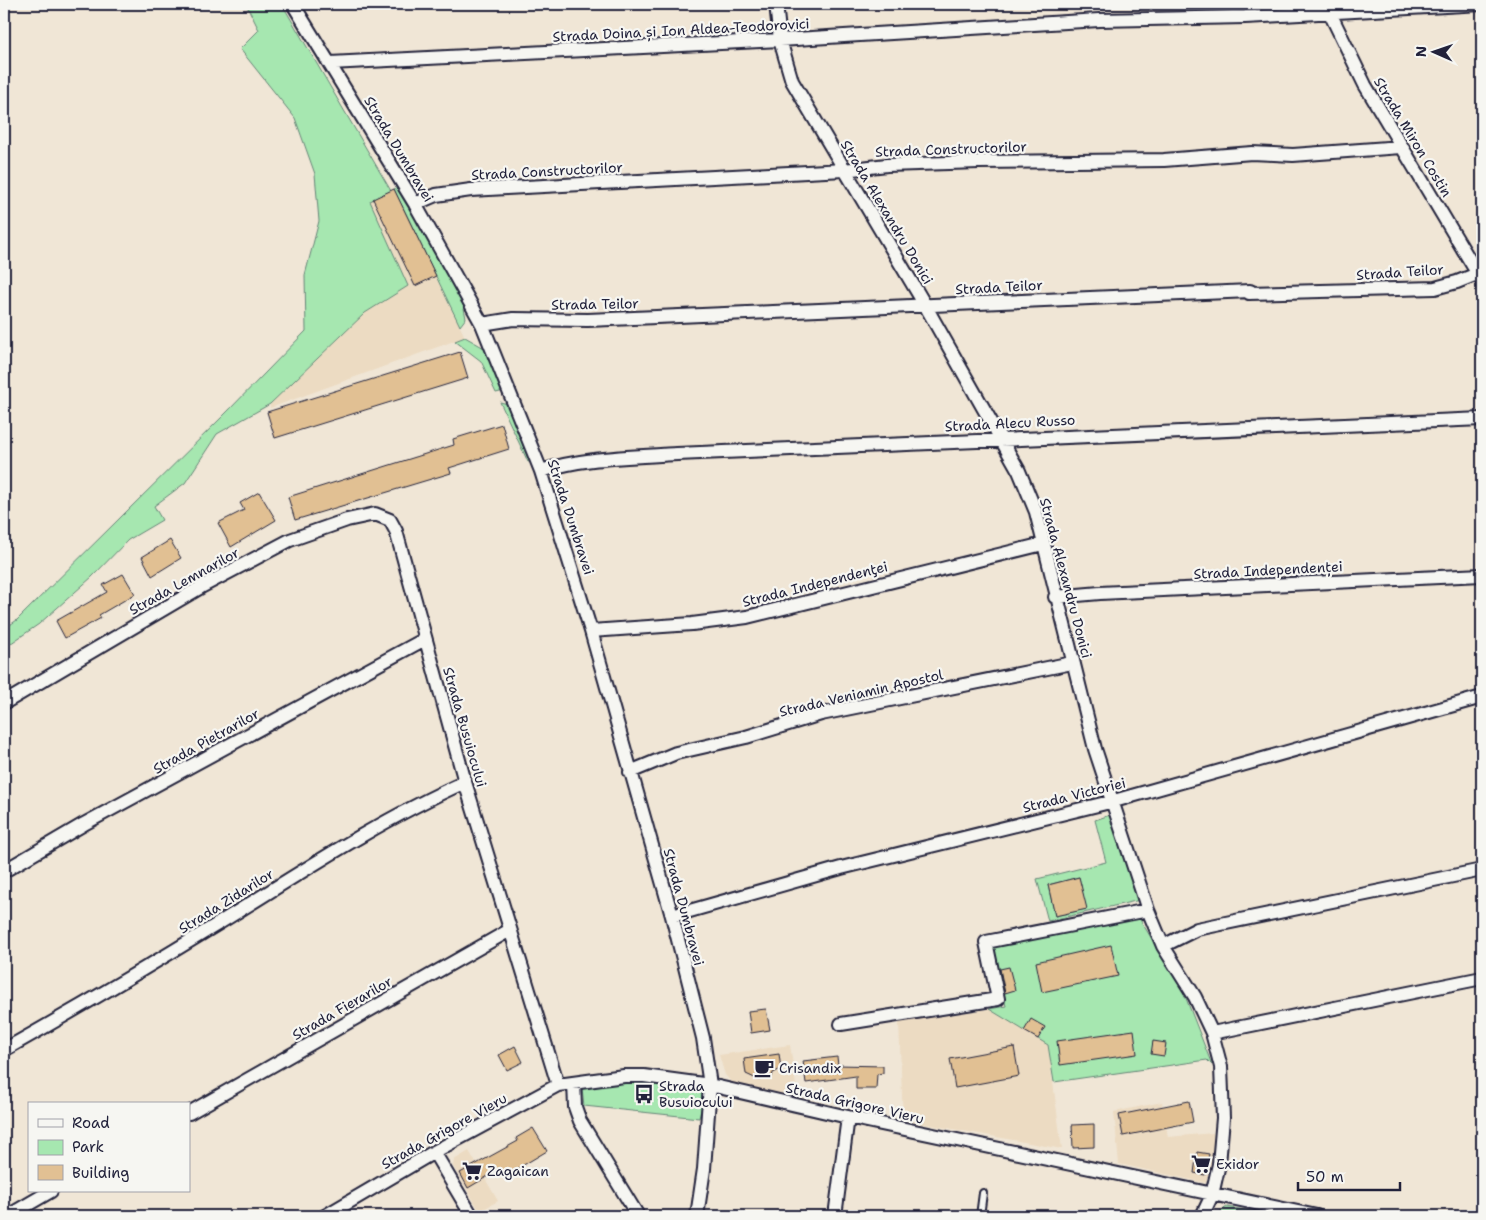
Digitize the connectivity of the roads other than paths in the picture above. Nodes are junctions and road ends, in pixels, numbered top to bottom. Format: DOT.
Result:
graph roads {
  1 [pos="293,4"];
  2 [pos="776,4"];
  3 [pos="1482,4"];
  4 [pos="1327,8"];
  5 [pos="780,40"];
  6 [pos="330,63"];
  7 [pos="1401,147"];
  8 [pos="844,170"];
  9 [pos="415,204"];
  10 [pos="1481,276"];
  11 [pos="925,305"];
  12 [pos="482,324"];
  13 [pos="1482,419"];
  14 [pos="1001,439"];
  15 [pos="541,471"];
  16 [pos="390,520"];
  17 [pos="1043,544"];
  18 [pos="1482,575"];
  19 [pos="1056,597"];
  20 [pos="591,631"];
  21 [pos="425,639"];
  22 [pos="1072,663"];
  23 [pos="1482,697"];
  24 [pos="4,703"];
  25 [pos="630,772"];
  26 [pos="465,782"];
  27 [pos="1114,801"];
  28 [pos="1482,870"];
  29 [pos="4,871"];
  30 [pos="1148,910"];
  31 [pos="672,916"];
  32 [pos="510,930"];
  33 [pos="1163,946"];
  34 [pos="1482,978"];
  35 [pos="841,1024"];
  36 [pos="1212,1033"];
  37 [pos="4,1050"];
  38 [pos="574,1083"];
  39 [pos="558,1085"];
  40 [pos="710,1085"];
  41 [pos="190,1112"];
  42 [pos="848,1118"];
  43 [pos="434,1152"];
  44 [pos="50,1192"];
  45 [pos="983,1193"];
  46 [pos="1212,1195"];
  47 [pos="8,1216"];
  48 [pos="325,1216"];
  49 [pos="472,1216"];
  50 [pos="638,1216"];
  51 [pos="697,1216"];
  52 [pos="835,1216"];
  53 [pos="980,1216"];
  54 [pos="1202,1216"];
  55 [pos="1317,1216"];
  1 -- 6 [label="street, Strada Dumbravei"];
  2 -- 5 [label="street, Strada Alexandru Donici"];
  3 -- 4 [label="street, Strada Doina și Ion Aldea-Teodorovici"];
  4 -- 5 [label="street, Strada Doina și Ion Aldea-Teodorovici"];
  4 -- 7 [label="street, Strada Miron Costin"];
  5 -- 6 [label="street, Strada Doina și Ion Aldea-Teodorovici"];
  5 -- 8 [label="street, Strada Alexandru Donici"];
  6 -- 9 [label="street, Strada Dumbravei"];
  7 -- 8 [label="street, Strada Constructorilor"];
  7 -- 10 [label="street, Strada Miron Costin"];
  8 -- 9 [label="street, Strada Constructorilor"];
  8 -- 11 [label="street, Strada Alexandru Donici"];
  9 -- 12 [label="street, Strada Dumbravei"];
  10 -- 11 [label="street, Strada Teilor"];
  11 -- 12 [label="street, Strada Teilor"];
  11 -- 14 [label="street, Strada Alexandru Donici"];
  12 -- 15 [label="street, Strada Dumbravei"];
  13 -- 14 [label="street, Strada Alecu Russo"];
  14 -- 15 [label="street, Strada Alecu Russo"];
  14 -- 17 [label="street, Strada Alexandru Donici"];
  15 -- 20 [label="street, Strada Dumbravei"];
  16 -- 21 [label="street, Strada Busuiocului"];
  16 -- 24 [label="street, Strada Lemnarilor"];
  17 -- 19 [label="street, Strada Alexandru Donici"];
  17 -- 20 [label="street, Strada Independenţei"];
  18 -- 19 [label="street, Strada Independenței"];
  19 -- 22 [label="street, Strada Alexandru Donici"];
  20 -- 25 [label="street, Strada Dumbravei"];
  21 -- 26 [label="street, Strada Busuiocului"];
  21 -- 29 [label="street, Strada Pietrarilor"];
  22 -- 25 [label="street, Strada Veniamin Apostol"];
  22 -- 27 [label="street, Strada Alexandru Donici"];
  23 -- 27 [label="street, Strada Victoriei"];
  25 -- 31 [label="street, Strada Dumbravei"];
  26 -- 32 [label="street, Strada Busuiocului"];
  26 -- 37 [label="street, Strada Zidarilor"];
  27 -- 30 [label="street, Strada Alexandru Donici"];
  27 -- 31 [label="street, Strada Victoriei"];
  28 -- 33 [label="street"];
  30 -- 33 [label="street, Strada Alexandru Donici"];
  30 -- 35 [label="street"];
  31 -- 40 [label="street, Strada Dumbravei"];
  32 -- 39 [label="street, Strada Busuiocului"];
  32 -- 41 [label="street, Strada Fierarilor"];
  33 -- 36 [label="street, Strada Alexandru Donici"];
  34 -- 36 [label="street"];
  36 -- 46 [label="street, Strada Alexandru Donici"];
  38 -- 39 [label="street, Strada Grigore Vieru"];
  38 -- 40 [label="street, Strada Grigore Vieru"];
  38 -- 50 [label="street"];
  39 -- 43 [label="street, Strada Grigore Vieru"];
  40 -- 42 [label="street, Strada Grigore Vieru"];
  40 -- 51 [label="street, Strada Dumbravei"];
  42 -- 46 [label="street, Strada Grigore Vieru"];
  42 -- 52 [label="street"];
  43 -- 48 [label="street, Strada Grigore Vieru"];
  43 -- 49 [label="street"];
  44 -- 47 [label="street"];
  45 -- 53 [label="lane"];
  46 -- 54 [label="street, Strada Alexandru Donici"];
  46 -- 55 [label="street, Strada Grigore Vieru"];
}
